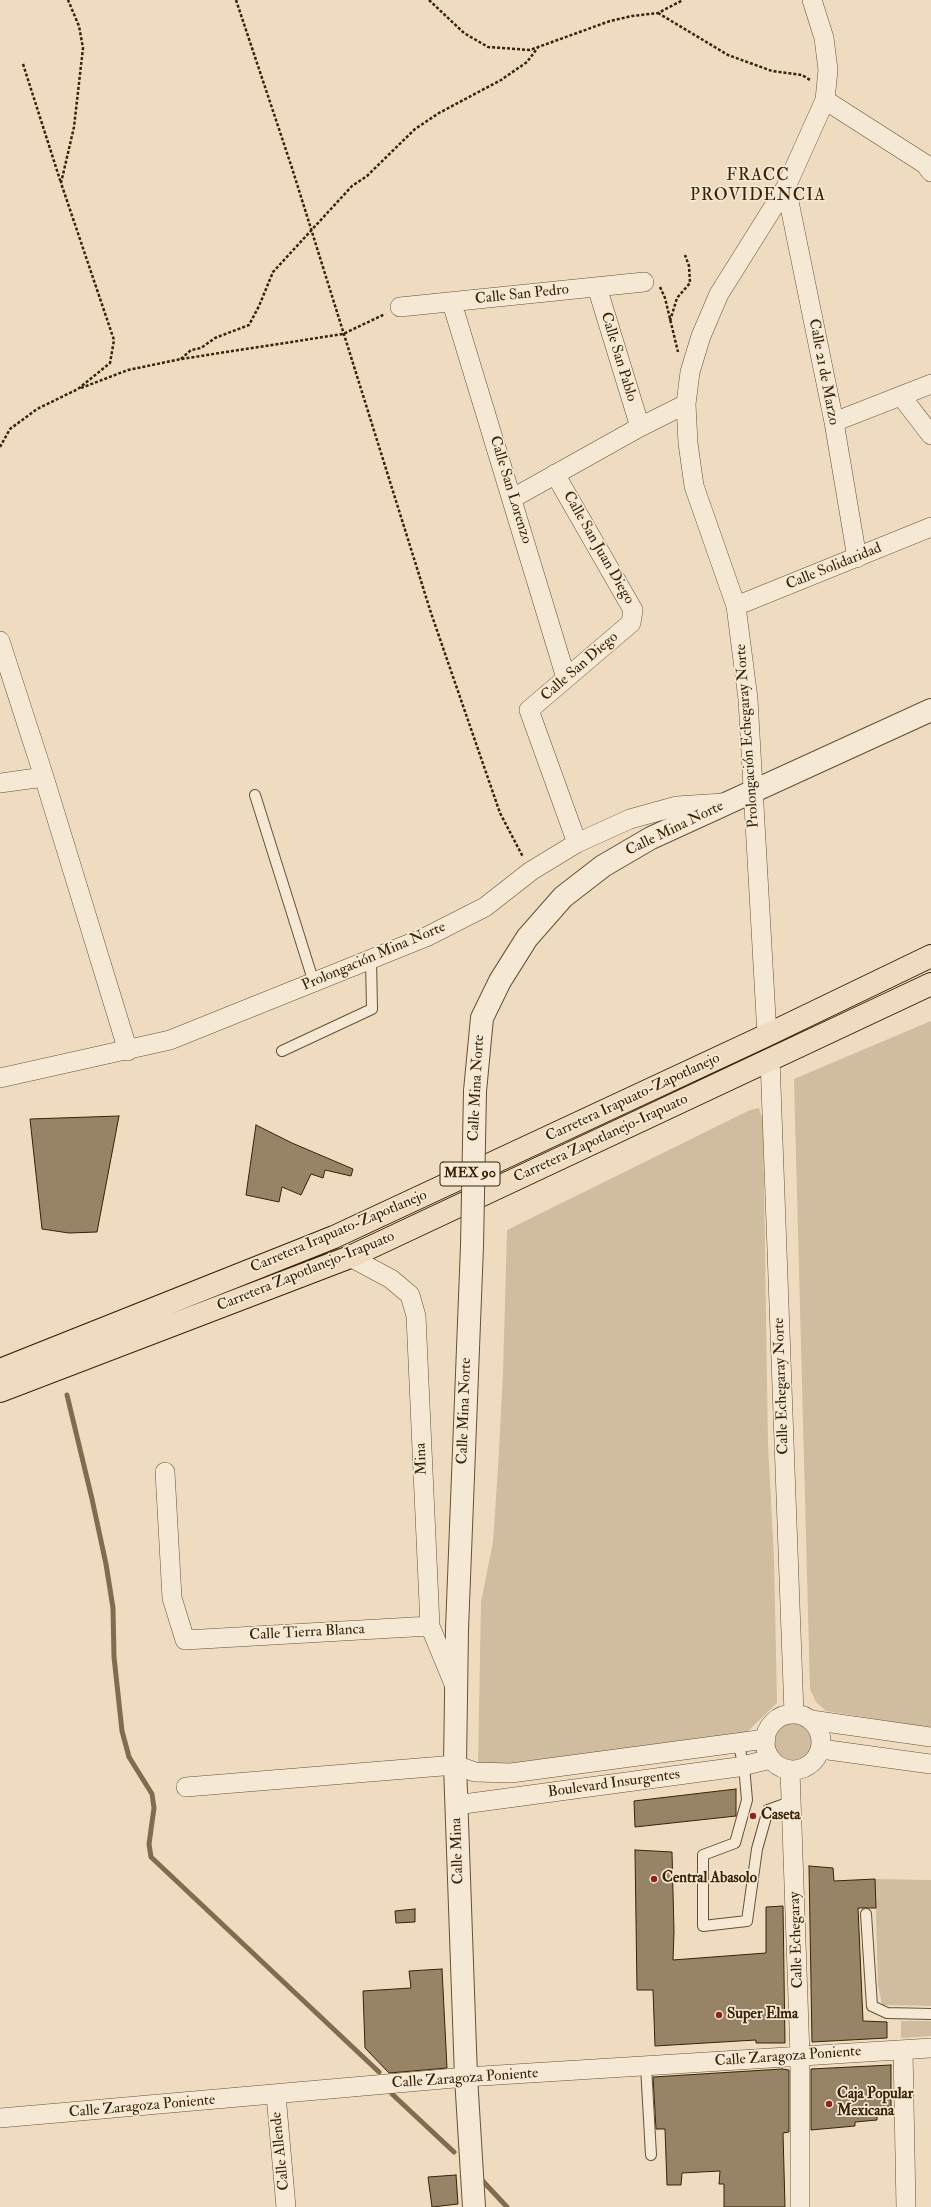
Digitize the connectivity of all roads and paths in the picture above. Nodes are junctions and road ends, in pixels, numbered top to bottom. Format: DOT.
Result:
graph roads {
  1 [pos="68,0"];
  2 [pos="236,0"];
  3 [pos="429,0"];
  4 [pos="683,0"];
  5 [pos="812,0"];
  6 [pos="658,13"];
  7 [pos="539,46"];
  8 [pos="24,64"];
  9 [pos="826,98"];
  10 [pos="931,172"];
  11 [pos="61,183"];
  12 [pos="786,187"];
  13 [pos="311,231"];
  14 [pos="685,255"];
  15 [pos="644,282"];
  16 [pos="597,287"];
  17 [pos="452,303"];
  18 [pos="400,307"];
  19 [pos="670,321"];
  20 [pos="343,334"];
  21 [pos="181,359"];
  22 [pos="690,372"];
  23 [pos="931,384"];
  24 [pos="78,389"];
  25 [pos="902,396"];
  26 [pos="686,404"];
  27 [pos="834,422"];
  28 [pos="640,427"];
  29 [pos="931,435"];
  30 [pos="0,447"];
  31 [pos="555,474"];
  32 [pos="513,498"];
  33 [pos="931,527"];
  34 [pos="857,558"];
  35 [pos="736,606"];
  36 [pos="631,623"];
  37 [pos="0,641"];
  38 [pos="566,678"];
  39 [pos="931,710"];
  40 [pos="44,777"];
  41 [pos="0,783"];
  42 [pos="753,792"];
  43 [pos="255,795"];
  44 [pos="730,802"];
  45 [pos="577,843"];
  46 [pos="531,871"];
  47 [pos="931,956"];
  48 [pos="371,960"];
  49 [pos="314,983"];
  50 [pos="931,984"];
  51 [pos="767,1035"];
  52 [pos="128,1051"];
  53 [pos="282,1051"];
  54 [pos="770,1059"];
  55 [pos="0,1078"];
  56 [pos="350,1257"];
  57 [pos="0,1370"];
  58 [pos="0,1391"];
  59 [pos="165,1472"];
  60 [pos="430,1626"];
  61 [pos="456,1690"];
  62 [pos="802,1717"];
  63 [pos="931,1737"];
  64 [pos="766,1739"];
  65 [pos="738,1743"];
  66 [pos="821,1749"];
  67 [pos="771,1759"];
  68 [pos="931,1764"];
  69 [pos="455,1765"];
  70 [pos="744,1766"];
  71 [pos="790,1770"];
  72 [pos="186,1787"];
  73 [pos="793,1801"];
  74 [pos="456,1805"];
  75 [pos="866,1914"];
  76 [pos="931,2014"];
  77 [pos="931,2048"];
  78 [pos="902,2050"];
  79 [pos="800,2056"];
  80 [pos="646,2066"];
  81 [pos="466,2077"];
  82 [pos="276,2095"];
  83 [pos="0,2118"];
  84 [pos="651,2155"];
  85 [pos="286,2207"];
  86 [pos="474,2207"];
  87 [pos="800,2207"];
  88 [pos="906,2207"];
  1 -- 11 [label="path"];
  2 -- 13 [label="path"];
  3 -- 7 [label="path"];
  4 -- 6 [label="path"];
  5 -- 9 [label="street, Prolongación Echegaray Norte"];
  6 -- 7 [label="path"];
  6 -- 9 [label="path"];
  7 -- 13 [label="path"];
  8 -- 11 [label="path"];
  9 -- 10 [label="street"];
  9 -- 12 [label="street, Prolongación Echegaray Norte"];
  11 -- 24 [label="path"];
  12 -- 22 [label="street, Prolongación Echegaray Norte"];
  12 -- 27 [label="street, Calle 21 de Marzo"];
  13 -- 20 [label="path"];
  13 -- 21 [label="path"];
  14 -- 19 [label="path"];
  15 -- 16 [label="street, Calle San Pedro"];
  15 -- 19 [label="path"];
  16 -- 17 [label="street, Calle San Pedro"];
  16 -- 28 [label="street, Calle San Pablo"];
  17 -- 18 [label="street, Calle San Pedro"];
  17 -- 32 [label="street, Calle San Lorenzo"];
  18 -- 20 [label="path"];
  19 -- 22 [label="path"];
  20 -- 21 [label="path"];
  20 -- 46 [label="path"];
  21 -- 24 [label="path"];
  22 -- 26 [label="street, Prolongación Echegaray Norte"];
  23 -- 25 [label="street"];
  24 -- 30 [label="path"];
  25 -- 27 [label="street"];
  25 -- 29 [label="street"];
  26 -- 28 [label="street"];
  26 -- 35 [label="street, Prolongación Echegaray Norte"];
  27 -- 34 [label="street, Calle 21 de Marzo"];
  28 -- 31 [label="street"];
  31 -- 32 [label="street"];
  31 -- 36 [label="street, Calle San Juan Diego"];
  32 -- 38 [label="street, Calle San Lorenzo"];
  33 -- 34 [label="street, Calle Solidaridad"];
  34 -- 35 [label="street, Calle Solidaridad"];
  35 -- 42 [label="street, Prolongación Echegaray Norte"];
  36 -- 38 [label="street, Calle San Diego"];
  37 -- 40 [label="street"];
  38 -- 45 [label="street, Calle San Diego"];
  39 -- 42 [label="street, Calle Mina Norte"];
  40 -- 41 [label="street"];
  40 -- 52 [label="street"];
  42 -- 44 [label="street, Calle Mina Norte"];
  42 -- 51 [label="street, Prolongación Echegaray Norte"];
  43 -- 49 [label="lane"];
  44 -- 45 [label="street, Prolongación Mina Norte"];
  44 -- 61 [label="street, Calle Mina Norte, bridge"];
  45 -- 46 [label="street, Prolongación Mina Norte"];
  46 -- 48 [label="street, Prolongación Mina Norte"];
  47 -- 51 [label="highway, Carretera Irapuato-Zapotlanejo / MEX 90"];
  48 -- 49 [label="street, Prolongación Mina Norte"];
  48 -- 53 [label="lane"];
  49 -- 52 [label="street, Prolongación Mina Norte"];
  50 -- 54 [label="highway, Carretera Zapotlanejo-Irapuato / MEX 90"];
  51 -- 57 [label="highway, Carretera Irapuato-Zapotlanejo / MEX 90"];
  52 -- 55 [label="street, Prolongación Mina Norte"];
  54 -- 56 [label="highway, Carretera Zapotlanejo-Irapuato / MEX 90"];
  54 -- 62 [label="street, Calle Echegaray Norte"];
  56 -- 58 [label="highway, Carretera Zapotlanejo-Irapuato / MEX 90"];
  56 -- 60 [label="street, Mina"];
  59 -- 60 [label="street, Calle Tierra Blanca"];
  60 -- 61 [label="street, Mina"];
  61 -- 69 [label="street, Calle Mina Norte"];
  62 -- 63 [label="street"];
  62 -- 64 [label="street"];
  62 -- 66 [label="street"];
  64 -- 65 [label="street, Boulevard Insurgentes"];
  64 -- 67 [label="street"];
  65 -- 69 [label="street, Boulevard Insurgentes"];
  65 -- 70 [label="lane"];
  66 -- 68 [label="street"];
  66 -- 71 [label="street"];
  67 -- 70 [label="street, Boulevard Insurgentes"];
  67 -- 71 [label="street"];
  69 -- 72 [label="street"];
  69 -- 74 [label="street, Calle Mina"];
  70 -- 73 [label="lane"];
  70 -- 74 [label="street, Boulevard Insurgentes"];
  71 -- 73 [label="street, Calle Echegaray"];
  73 -- 79 [label="street, Calle Echegaray"];
  74 -- 81 [label="street, Calle Mina"];
  75 -- 76 [label="lane"];
  77 -- 78 [label="street, Calle Zaragoza Poniente"];
  78 -- 79 [label="street, Calle Zaragoza Poniente"];
  78 -- 88 [label="street"];
  79 -- 80 [label="street, Calle Zaragoza Poniente"];
  79 -- 87 [label="street, Calle Echegaray"];
  80 -- 81 [label="street, Calle Zaragoza Poniente"];
  80 -- 84 [label="lane"];
  81 -- 82 [label="street, Calle Zaragoza Poniente"];
  81 -- 86 [label="street, Calle Mina"];
  82 -- 83 [label="street, Calle Zaragoza Poniente"];
  82 -- 85 [label="street, Calle Allende"];
}
